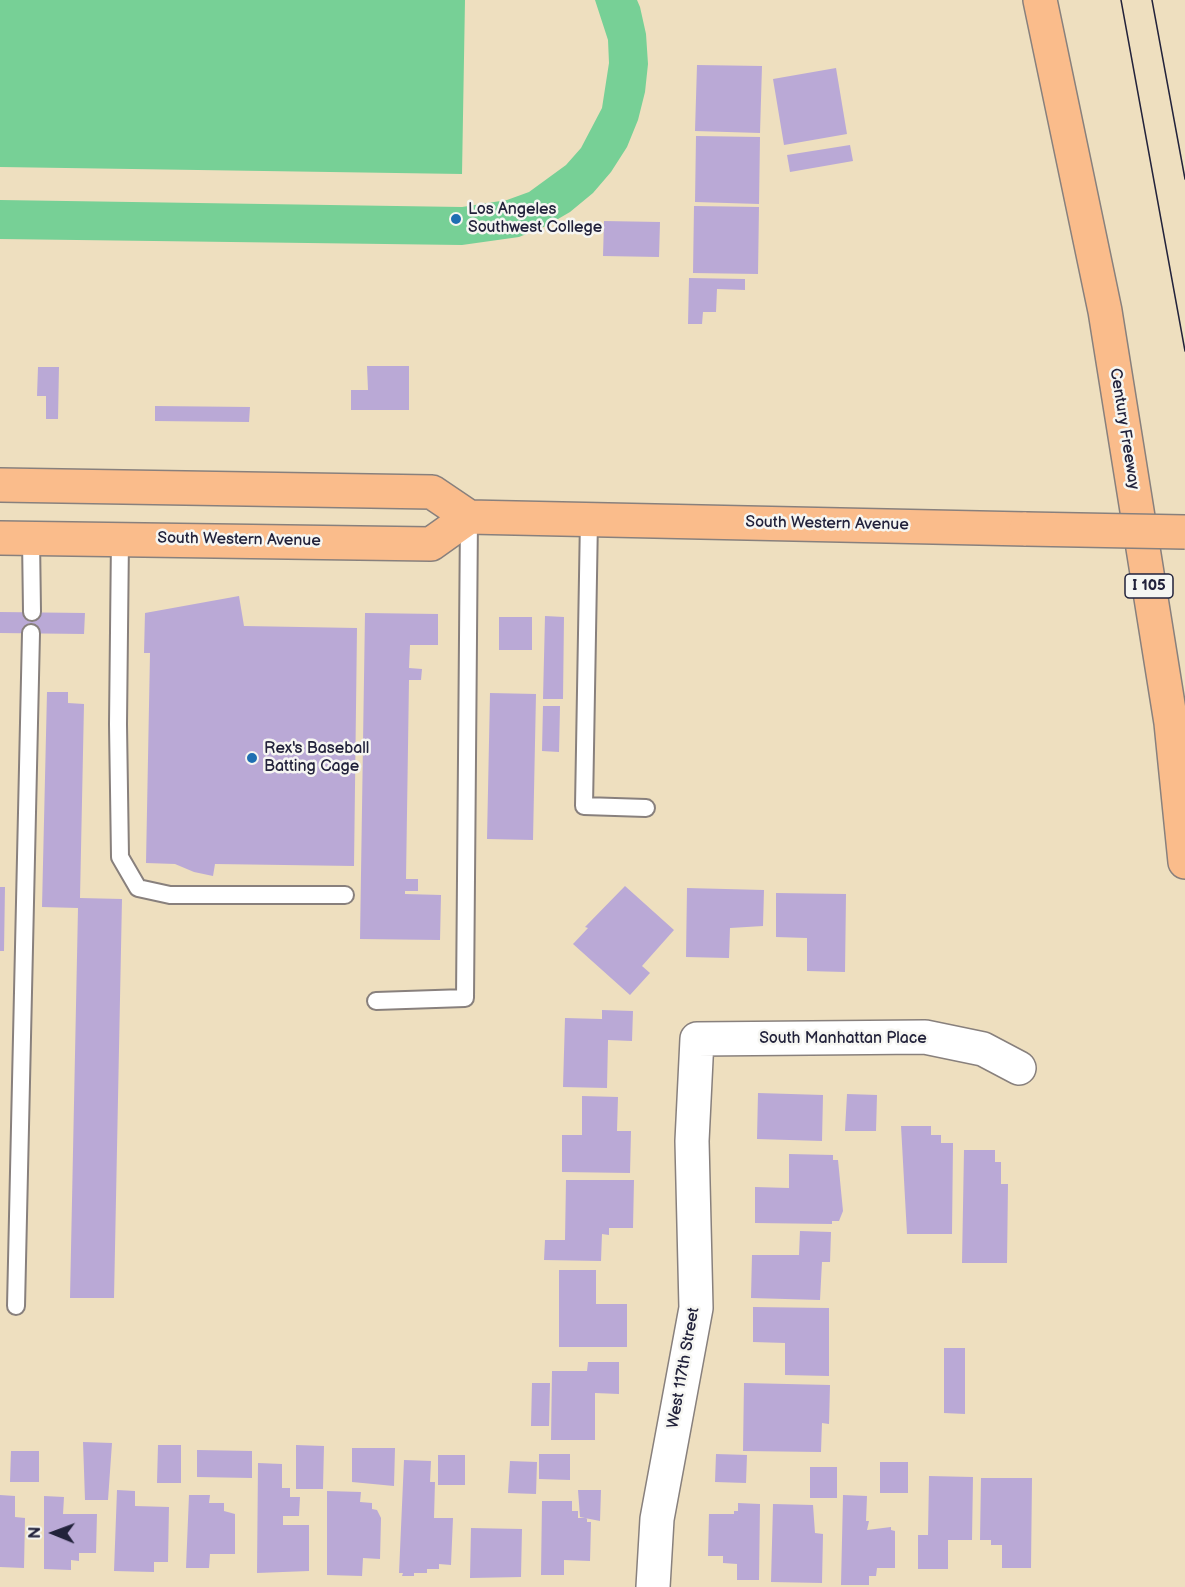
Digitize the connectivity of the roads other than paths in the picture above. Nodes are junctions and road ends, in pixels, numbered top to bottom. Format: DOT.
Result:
graph roads {
  1 [pos="1040,0"];
  2 [pos="0,484"];
  3 [pos="469,517"];
  4 [pos="589,519"];
  5 [pos="1185,532"];
  6 [pos="16,538"];
  7 [pos="120,538"];
  8 [pos="32,612"];
  9 [pos="31,633"];
  10 [pos="646,808"];
  11 [pos="1185,862"];
  12 [pos="345,895"];
  13 [pos="376,1001"];
  14 [pos="696,1039"];
  15 [pos="1019,1068"];
  16 [pos="16,1306"];
  17 [pos="653,1587"];
  1 -- 11 [label="main road, Century Freeway / I 105"];
  2 -- 3 [label="main road"];
  3 -- 4 [label="main road, South Western Avenue"];
  3 -- 7 [label="main road, South Western Avenue"];
  3 -- 13 [label="lane"];
  4 -- 5 [label="main road, South Western Avenue, bridge"];
  4 -- 10 [label="lane"];
  6 -- 7 [label="main road, South Western Avenue"];
  6 -- 8 [label="lane"];
  7 -- 12 [label="lane"];
  9 -- 16 [label="lane"];
  14 -- 15 [label="street, South Manhattan Place"];
  14 -- 17 [label="street, West 117th Street"];
}
